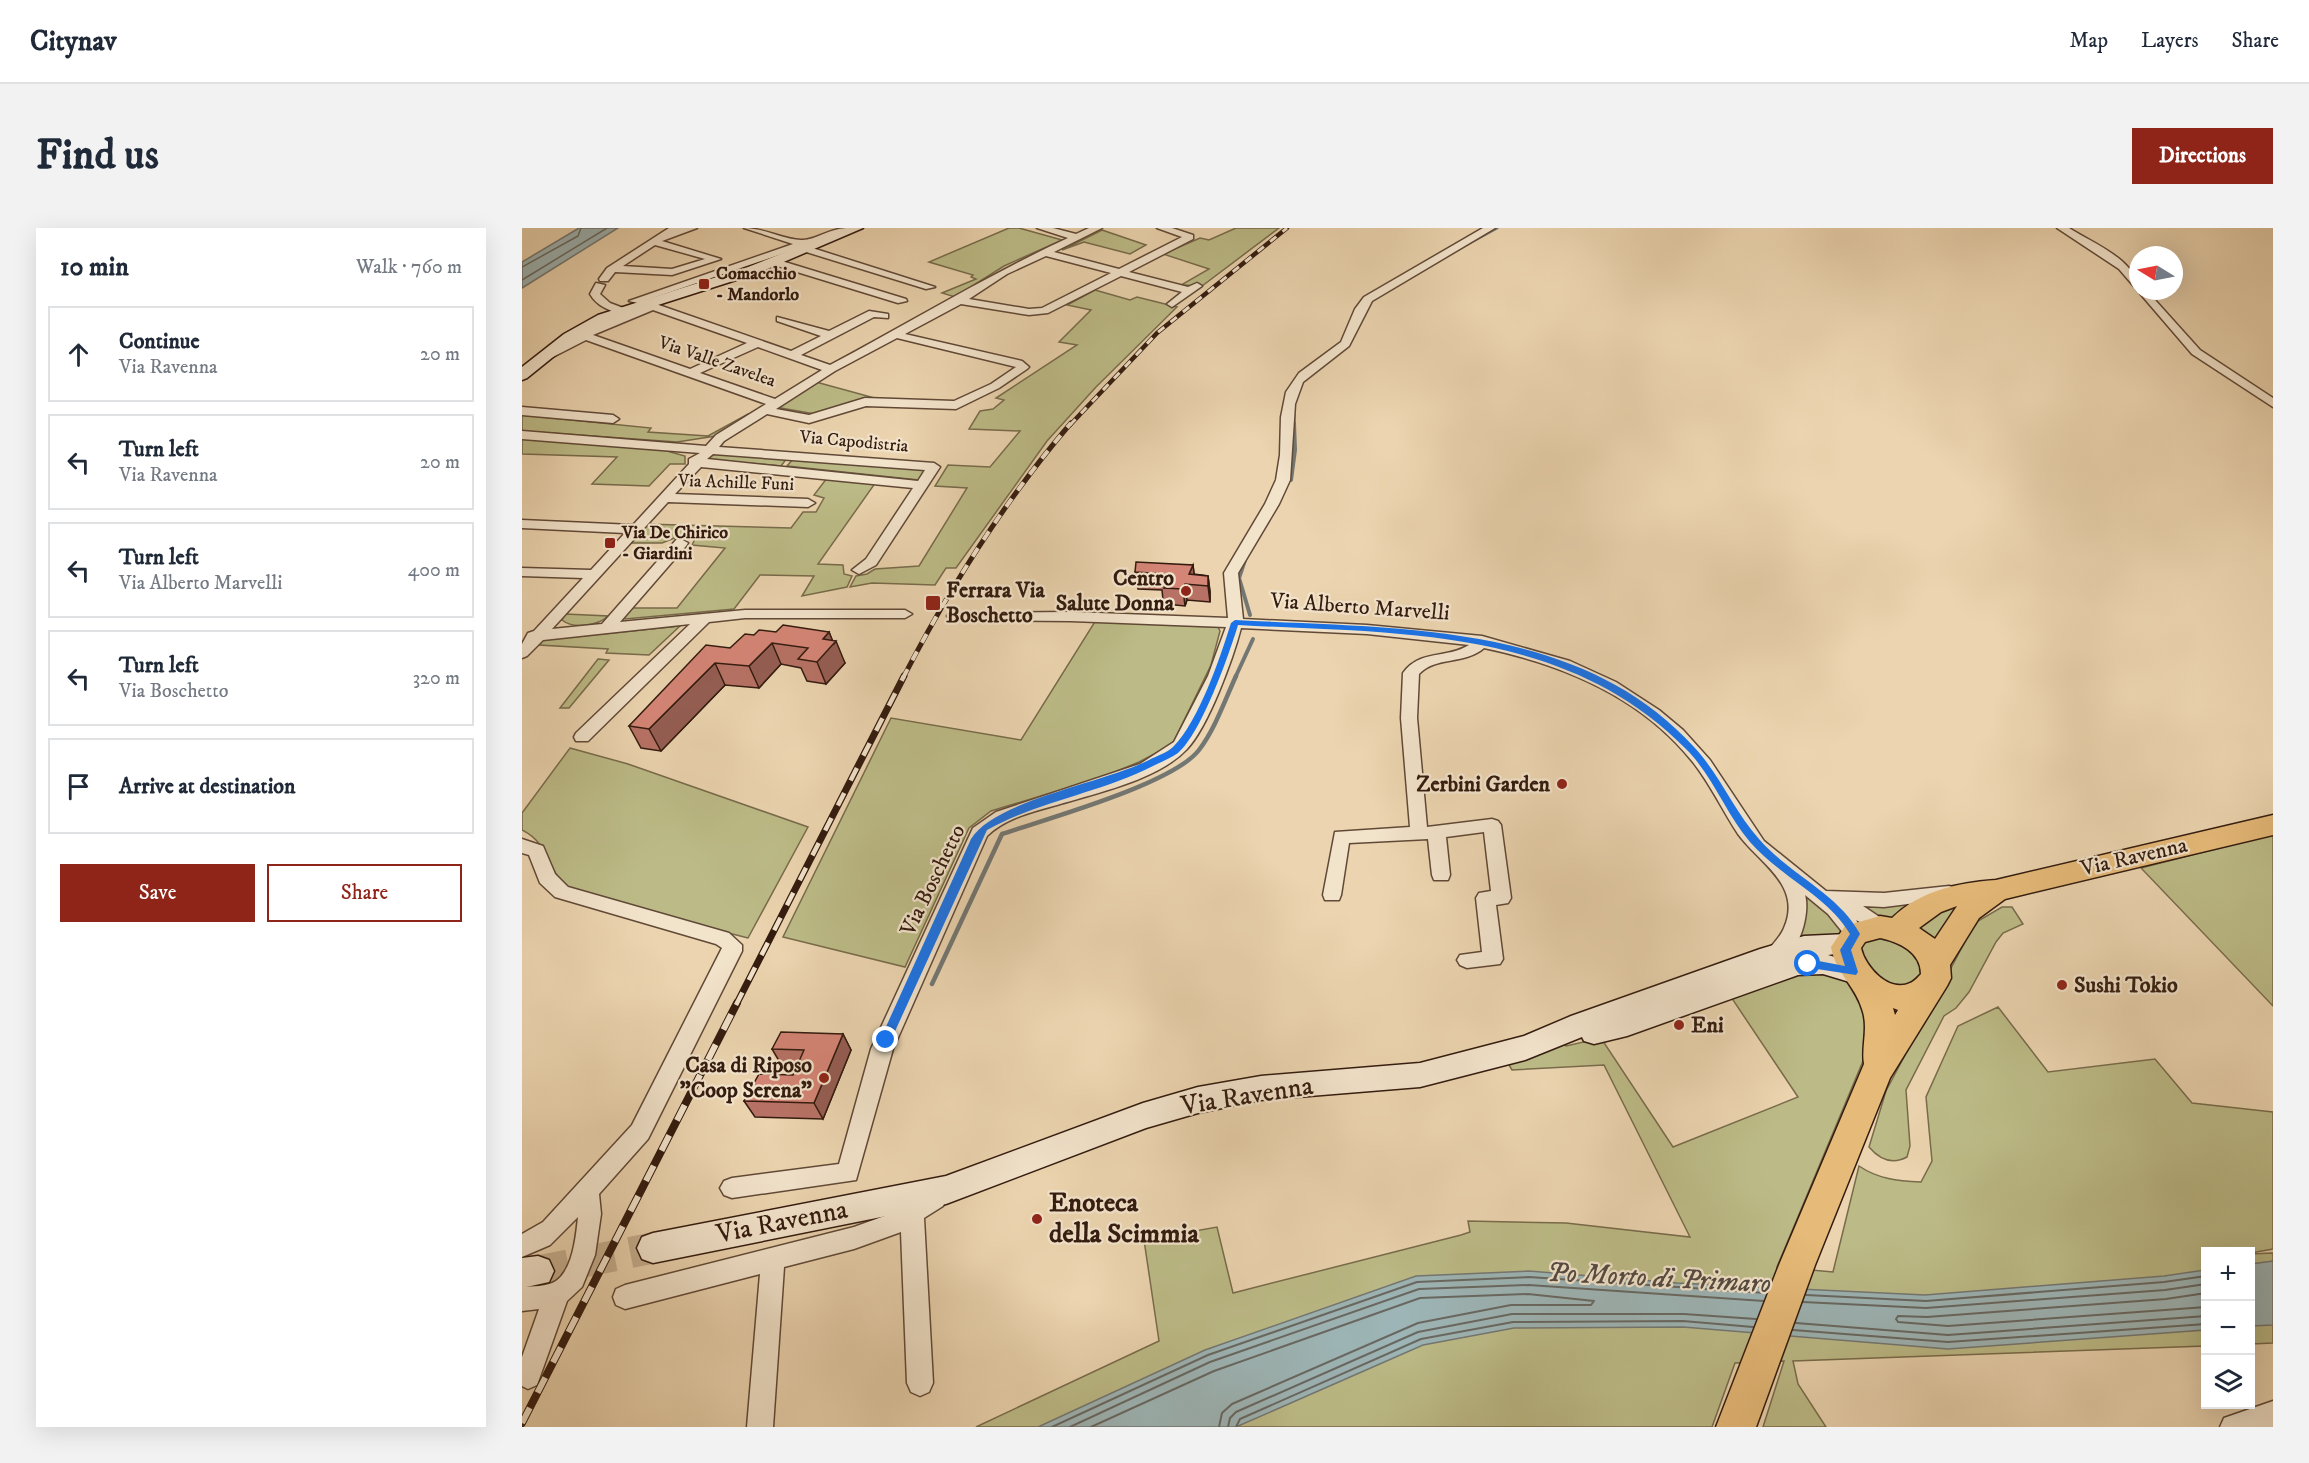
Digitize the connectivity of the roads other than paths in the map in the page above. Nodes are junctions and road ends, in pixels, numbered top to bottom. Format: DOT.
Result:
graph roads {
  1 [pos="675,228"];
  2 [pos="692,228"];
  3 [pos="749,228"];
  4 [pos="842,228"];
  5 [pos="857,228"];
  6 [pos="1097,228"];
  7 [pos="1162,228"];
  8 [pos="1490,228"];
  9 [pos="2062,228"];
  10 [pos="1045,229"];
  11 [pos="1078,238"];
  12 [pos="654,242"];
  13 [pos="805,246"];
  14 [pos="1048,253"];
  15 [pos="716,259"];
  16 [pos="775,262"];
  17 [pos="742,267"];
  18 [pos="613,269"];
  19 [pos="1122,272"];
  20 [pos="2129,275"];
  21 [pos="930,287"];
  22 [pos="958,300"];
  23 [pos="2149,300"];
  24 [pos="902,301"];
  25 [pos="1172,304"];
  26 [pos="617,310"];
  27 [pos="884,316"];
  28 [pos="781,319"];
  29 [pos="893,334"];
  30 [pos="830,335"];
  31 [pos="586,336"];
  32 [pos="563,341"];
  33 [pos="763,345"];
  34 [pos="792,355"];
  35 [pos="542,358"];
  36 [pos="831,369"];
  37 [pos="522,375"];
  38 [pos="696,375"];
  39 [pos="2273,403"];
  40 [pos="770,406"];
  41 [pos="522,411"];
  42 [pos="613,419"];
  43 [pos="522,435"];
  44 [pos="707,449"];
  45 [pos="694,462"];
  46 [pos="922,485"];
  47 [pos="662,498"];
  48 [pos="808,503"];
  49 [pos="522,524"];
  50 [pos="635,529"];
  51 [pos="681,543"];
  52 [pos="859,570"];
  53 [pos="522,572"];
  54 [pos="593,574"];
  55 [pos="905,614"];
  56 [pos="954,616"];
  57 [pos="706,617"];
  58 [pos="1235,623"];
  59 [pos="606,628"];
  60 [pos="539,635"];
  61 [pos="522,636"];
  62 [pos="1482,641"];
  63 [pos="522,653"];
  64 [pos="582,737"];
  65 [pos="2273,825"];
  66 [pos="1427,832"];
  67 [pos="522,846"];
  68 [pos="1781,868"];
  69 [pos="1441,875"];
  70 [pos="1803,886"];
  71 [pos="1982,891"];
  72 [pos="1332,895"];
  73 [pos="1832,896"];
  74 [pos="1866,949"];
  75 [pos="1776,954"];
  76 [pos="1467,960"];
  77 [pos="1931,977"];
  78 [pos="1613,1020"];
  79 [pos="1876,1073"];
  80 [pos="732,1188"];
  81 [pos="946,1190"];
  82 [pos="587,1192"];
  83 [pos="912,1213"];
  84 [pos="653,1248"];
  85 [pos="773,1259"];
  86 [pos="542,1273"];
  87 [pos="625,1297"];
  88 [pos="522,1299"];
  89 [pos="528,1376"];
  90 [pos="920,1383"];
  91 [pos="2273,1414"];
  92 [pos="1740,1419"];
  93 [pos="760,1427"];
  94 [pos="2233,1427"];
  1 -- 12 [label="street"];
  2 -- 12 [label="street"];
  3 -- 13 [label="street"];
  4 -- 13 [label="street"];
  5 -- 13 [label="main road"];
  6 -- 11 [label="street, Via Valle Zavelea"];
  7 -- 19 [label="street"];
  8 -- 58 [label="street, Via Boschetto"];
  9 -- 20 [label="street"];
  10 -- 11 [label="street"];
  11 -- 14 [label="street, Via Valle Zavelea"];
  12 -- 15 [label="street"];
  12 -- 18 [label="street"];
  13 -- 16 [label="main road"];
  13 -- 17 [label="street"];
  13 -- 21 [label="street"];
  14 -- 19 [label="street"];
  14 -- 22 [label="street, Via Valle Zavelea"];
  15 -- 17 [label="street"];
  15 -- 18 [label="street"];
  16 -- 24 [label="street"];
  16 -- 26 [label="main road"];
  17 -- 26 [label="street"];
  18 -- 26 [label="street"];
  19 -- 22 [label="street"];
  19 -- 25 [label="street"];
  22 -- 29 [label="street, Via Valle Zavelea"];
  23 -- 39 [label="street"];
  26 -- 32 [label="main road"];
  27 -- 30 [label="street"];
  28 -- 30 [label="street"];
  29 -- 36 [label="street, Via Valle Zavelea"];
  29 -- 40 [label="street"];
  30 -- 34 [label="street"];
  31 -- 32 [label="street, Via Valle Zavelea"];
  31 -- 33 [label="street, Via Valle Zavelea"];
  31 -- 35 [label="street, Via Valle Zavelea"];
  31 -- 38 [label="street, Via Valle Zavelea"];
  32 -- 35 [label="main road"];
  33 -- 34 [label="street"];
  33 -- 38 [label="street"];
  34 -- 36 [label="street"];
  35 -- 37 [label="main road"];
  36 -- 40 [label="street, Via Valle Zavelea"];
  38 -- 40 [label="street, Via Valle Zavelea"];
  40 -- 44 [label="street"];
  41 -- 42 [label="street"];
  43 -- 44 [label="street, Via Capodistria"];
  44 -- 45 [label="street"];
  44 -- 46 [label="street, Via Capodistria"];
  45 -- 46 [label="street, Via Capodistria"];
  45 -- 47 [label="street"];
  46 -- 52 [label="street"];
  47 -- 48 [label="street, Via Achille Funi"];
  47 -- 50 [label="street"];
  49 -- 50 [label="street"];
  50 -- 54 [label="street"];
  51 -- 59 [label="street"];
  53 -- 54 [label="street"];
  54 -- 60 [label="street"];
  55 -- 57 [label="street"];
  56 -- 58 [label="street"];
  57 -- 59 [label="street"];
  57 -- 64 [label="street"];
  58 -- 62 [label="street, Via Alberto Marvelli"];
  58 -- 80 [label="street, Via Boschetto"];
  59 -- 60 [label="street"];
  60 -- 61 [label="street"];
  60 -- 63 [label="street"];
  62 -- 66 [label="street, Via Alberto Marvelli"];
  62 -- 68 [label="street, Via Alberto Marvelli"];
  65 -- 71 [label="main road, Via Ravenna"];
  66 -- 69 [label="street, Via Alberto Marvelli"];
  66 -- 72 [label="street"];
  66 -- 76 [label="street"];
  67 -- 82 [label="street"];
  68 -- 70 [label="street, Via Alberto Marvelli"];
  68 -- 75 [label="street, Via Alberto Marvelli"];
  70 -- 73 [label="street, Via Alberto Marvelli"];
  70 -- 74 [label="street, Via Alberto Marvelli"];
  71 -- 73 [label="street, Via Alberto Marvelli"];
  71 -- 74 [label="main road, Via Ravenna"];
  71 -- 77 [label="main road, Via Ravenna"];
  73 -- 74 [label="street, Via Alberto Marvelli"];
  74 -- 75 [label="main road, Via Ravenna"];
  74 -- 77 [label="main road, Via Ravenna"];
  74 -- 77 [label="main road, Via Ravenna"];
  74 -- 78 [label="main road, Via Ravenna"];
  74 -- 79 [label="main road"];
  75 -- 78 [label="main road, Via Ravenna"];
  77 -- 79 [label="main road"];
  78 -- 81 [label="main road, Via Ravenna"];
  79 -- 92 [label="main road"];
  81 -- 83 [label="street, Via Ravenna"];
  81 -- 84 [label="main road, Via Ravenna"];
  82 -- 86 [label="street"];
  82 -- 86 [label="street"];
  83 -- 85 [label="street, Via Ravenna"];
  83 -- 90 [label="street"];
  85 -- 87 [label="street, Via Ravenna"];
  85 -- 93 [label="street, Via Ravenna"];
  86 -- 88 [label="street"];
  86 -- 89 [label="street"];
  91 -- 94 [label="street"];
}
